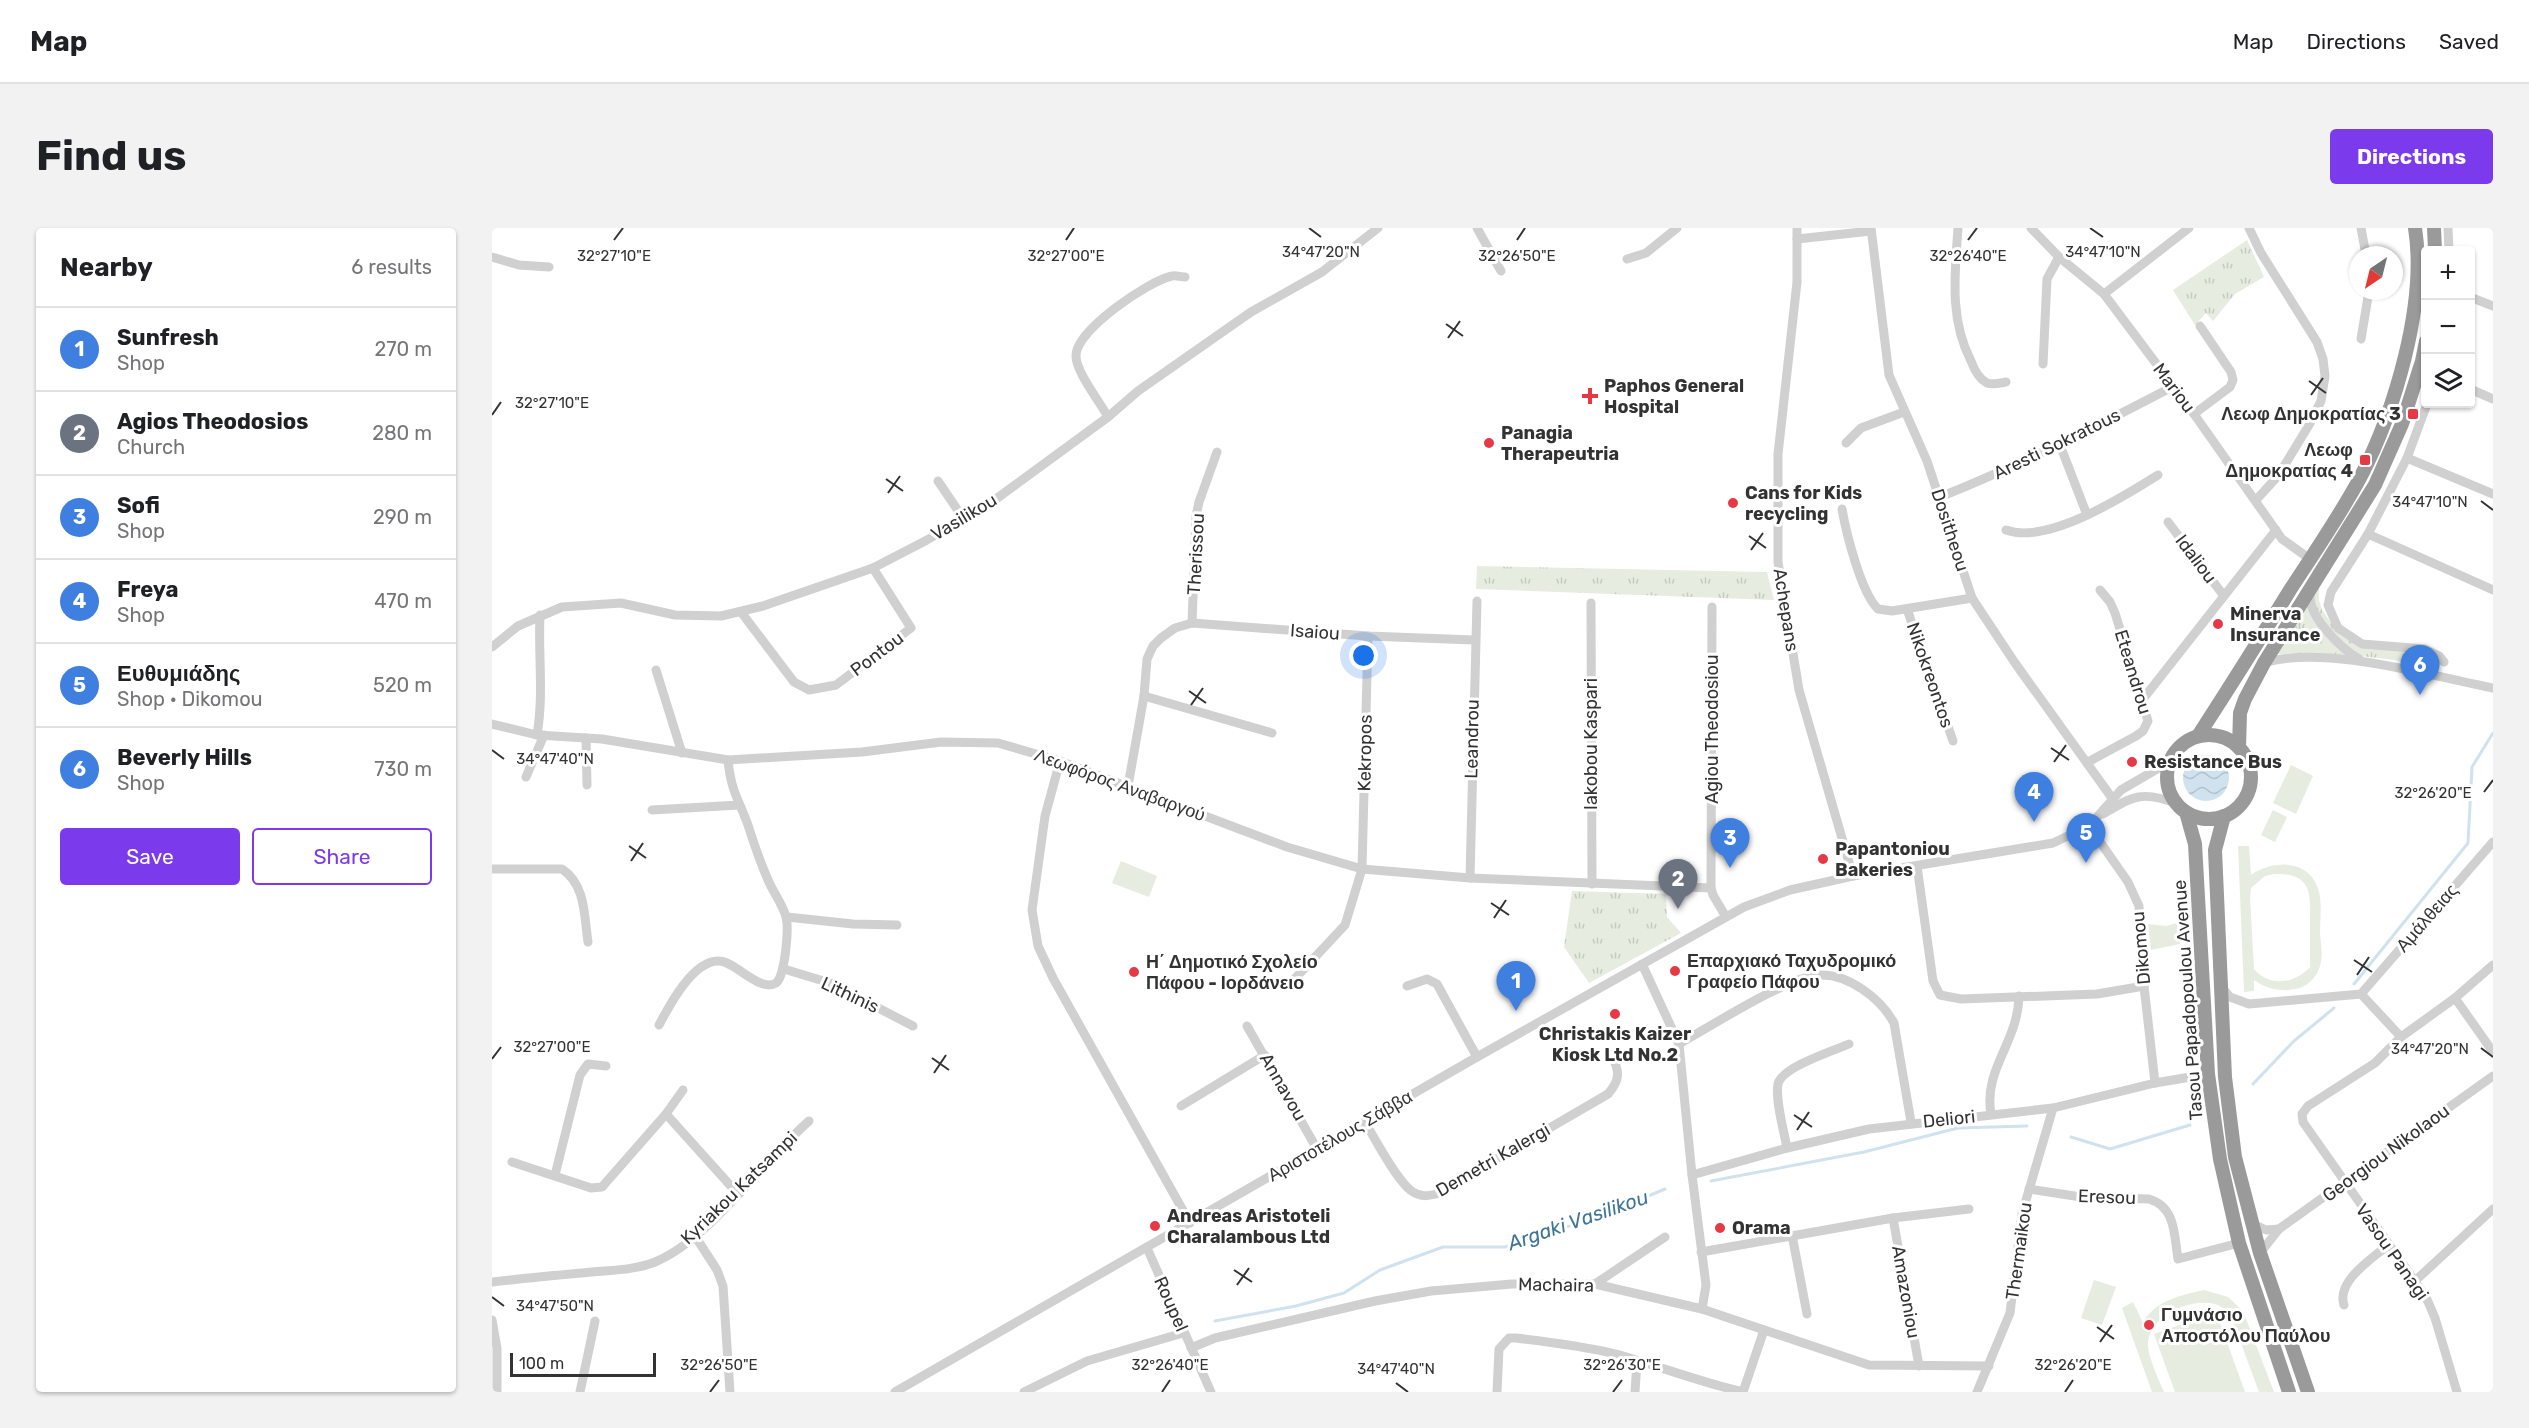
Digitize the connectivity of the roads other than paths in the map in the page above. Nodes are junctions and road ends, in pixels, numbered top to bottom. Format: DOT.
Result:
graph roads {
  1 [pos="1378,228"];
  2 [pos="1477,228"];
  3 [pos="1677,228"];
  4 [pos="1797,228"];
  5 [pos="1958,228"];
  6 [pos="2031,228"];
  7 [pos="2189,228"];
  8 [pos="2250,228"];
  9 [pos="2361,228"];
  10 [pos="2415,228"];
  11 [pos="2434,228"];
  12 [pos="2448,228"];
  13 [pos="1871,229"];
  14 [pos="1797,239"];
  15 [pos="2364,246"];
  16 [pos="2435,246"];
  17 [pos="2449,246"];
  18 [pos="492,257"];
  19 [pos="2059,257"];
  20 [pos="1627,259"];
  21 [pos="549,267"];
  22 [pos="1501,271"];
  23 [pos="1185,277"];
  24 [pos="2104,294"];
  25 [pos="2475,299"];
  26 [pos="2368,300"];
  27 [pos="2493,306"];
  28 [pos="2200,326"];
  29 [pos="2361,339"];
  30 [pos="2422,354"];
  31 [pos="2043,364"];
  32 [pos="2006,382"];
  33 [pos="2172,387"];
  34 [pos="2475,391"];
  35 [pos="2493,399"];
  36 [pos="2426,408"];
  37 [pos="1904,412"];
  38 [pos="2194,414"];
  39 [pos="1108,417"];
  40 [pos="1846,443"];
  41 [pos="2060,445"];
  42 [pos="1217,452"];
  43 [pos="2407,458"];
  44 [pos="2158,475"];
  45 [pos="938,481"];
  46 [pos="2493,494"];
  47 [pos="1940,497"];
  48 [pos="2256,500"];
  49 [pos="1842,509"];
  50 [pos="2087,515"];
  51 [pos="963,518"];
  52 [pos="2168,522"];
  53 [pos="2006,530"];
  54 [pos="2276,530"];
  55 [pos="2367,534"];
  56 [pos="2310,559"];
  57 [pos="873,568"];
  58 [pos="2313,586"];
  59 [pos="2100,590"];
  60 [pos="2493,590"];
  61 [pos="2224,596"];
  62 [pos="1972,598"];
  63 [pos="1477,601"];
  64 [pos="1591,603"];
  65 [pos="1712,607"];
  66 [pos="1907,609"];
  67 [pos="741,612"];
  68 [pos="540,615"];
  69 [pos="1192,623"];
  70 [pos="1368,636"];
  71 [pos="1474,640"];
  72 [pos="492,647"];
  73 [pos="2364,662"];
  74 [pos="2444,662"];
  75 [pos="2264,663"];
  76 [pos="656,670"];
  77 [pos="2493,688"];
  78 [pos="1144,696"];
  79 [pos="2143,699"];
  80 [pos="492,724"];
  81 [pos="1272,733"];
  82 [pos="540,735"];
  83 [pos="2198,736"];
  84 [pos="586,738"];
  85 [pos="1953,741"];
  86 [pos="2239,748"];
  87 [pos="682,753"];
  88 [pos="728,760"];
  89 [pos="1060,761"];
  90 [pos="2088,762"];
  91 [pos="2169,762"];
  92 [pos="526,777"];
  93 [pos="587,785"];
  94 [pos="1128,786"];
  95 [pos="2112,798"];
  96 [pos="739,805"];
  97 [pos="2181,808"];
  98 [pos="652,810"];
  99 [pos="2224,816"];
  100 [pos="2098,817"];
  101 [pos="2089,826"];
  102 [pos="2493,842"];
  103 [pos="1917,866"];
  104 [pos="492,869"];
  105 [pos="1362,870"];
  106 [pos="1853,876"];
  107 [pos="1470,879"];
  108 [pos="1592,884"];
  109 [pos="1711,888"];
  110 [pos="787,917"];
  111 [pos="1726,917"];
  112 [pos="897,925"];
  113 [pos="588,942"];
  114 [pos="1642,964"];
  115 [pos="2493,965"];
  116 [pos="784,969"];
  117 [pos="1288,986"];
  118 [pos="1407,986"];
  119 [pos="2144,986"];
  120 [pos="2221,986"];
  121 [pos="2361,994"];
  122 [pos="2019,996"];
  123 [pos="2455,998"];
  124 [pos="659,1025"];
  125 [pos="913,1026"];
  126 [pos="1247,1026"];
  127 [pos="2401,1037"];
  128 [pos="1679,1044"];
  129 [pos="1849,1044"];
  130 [pos="2493,1052"];
  131 [pos="1265,1055"];
  132 [pos="1612,1056"];
  133 [pos="1477,1057"];
  134 [pos="606,1066"];
  135 [pos="2208,1074"];
  136 [pos="2493,1076"];
  137 [pos="2155,1083"];
  138 [pos="683,1090"];
  139 [pos="1181,1106"];
  140 [pos="2053,1108"];
  141 [pos="666,1114"];
  142 [pos="1991,1114"];
  143 [pos="809,1121"];
  144 [pos="1365,1122"];
  145 [pos="1911,1122"];
  146 [pos="1787,1148"];
  147 [pos="1317,1149"];
  148 [pos="512,1162"];
  149 [pos="555,1175"];
  150 [pos="1692,1176"];
  151 [pos="2344,1183"];
  152 [pos="2029,1189"];
  153 [pos="738,1194"];
  154 [pos="1970,1209"];
  155 [pos="2493,1209"];
  156 [pos="1893,1218"];
  157 [pos="1191,1223"];
  158 [pos="2253,1224"];
  159 [pos="2279,1229"];
  160 [pos="1792,1235"];
  161 [pos="694,1236"];
  162 [pos="1665,1237"];
  163 [pos="2239,1243"];
  164 [pos="2388,1245"];
  165 [pos="1147,1248"];
  166 [pos="1701,1252"];
  167 [pos="2260,1253"];
  168 [pos="2416,1280"];
  169 [pos="492,1282"];
  170 [pos="1595,1284"];
  171 [pos="2344,1305"];
  172 [pos="1702,1309"];
  173 [pos="1807,1314"];
  174 [pos="492,1320"];
  175 [pos="595,1321"];
  176 [pos="1764,1330"];
  177 [pos="493,1333"];
  178 [pos="1183,1333"];
  179 [pos="1191,1348"];
  180 [pos="1637,1361"];
  181 [pos="1919,1366"];
  182 [pos="1989,1366"];
  183 [pos="497,1392"];
  184 [pos="580,1392"];
  185 [pos="730,1392"];
  186 [pos="895,1392"];
  187 [pos="1024,1392"];
  188 [pos="1211,1392"];
  189 [pos="1497,1392"];
  190 [pos="1635,1392"];
  191 [pos="1743,1392"];
  192 [pos="1977,1392"];
  193 [pos="2289,1392"];
  194 [pos="2308,1392"];
  195 [pos="2457,1392"];
  1 -- 39 [label="street, Vasilikou"];
  2 -- 22 [label="street"];
  3 -- 20 [label="street"];
  4 -- 14 [label="street, Achepans"];
  5 -- 32 [label="street"];
  6 -- 19 [label="street, Mariou"];
  7 -- 24 [label="street"];
  8 -- 48 [label="street"];
  9 -- 15 [label="street"];
  10 -- 56 [label="highway"];
  11 -- 16 [label="highway"];
  12 -- 17 [label="street"];
  13 -- 14 [label="street"];
  13 -- 37 [label="street, Dositheou"];
  14 -- 106 [label="street, Achepans"];
  18 -- 21 [label="street"];
  19 -- 24 [label="street, Mariou"];
  19 -- 31 [label="street"];
  23 -- 39 [label="street"];
  24 -- 33 [label="street, Mariou"];
  25 -- 27 [label="street"];
  26 -- 29 [label="street"];
  28 -- 38 [label="street"];
  30 -- 58 [label="highway"];
  33 -- 38 [label="street, Mariou"];
  33 -- 41 [label="street, Aresti Sokratous"];
  34 -- 35 [label="street"];
  36 -- 43 [label="street"];
  37 -- 40 [label="street"];
  37 -- 47 [label="street, Dositheou"];
  38 -- 48 [label="street, Mariou"];
  39 -- 51 [label="street, Vasilikou"];
  41 -- 47 [label="street, Aresti Sokratous"];
  41 -- 50 [label="street"];
  42 -- 69 [label="street, Therissou"];
  43 -- 46 [label="street"];
  43 -- 55 [label="street"];
  44 -- 50 [label="street"];
  45 -- 51 [label="street"];
  47 -- 62 [label="street, Dositheou"];
  48 -- 54 [label="street, Mariou"];
  49 -- 66 [label="street"];
  50 -- 53 [label="street"];
  51 -- 57 [label="street, Vasilikou"];
  52 -- 61 [label="street, Idaliou"];
  54 -- 56 [label="street, Mariou"];
  54 -- 61 [label="street"];
  55 -- 60 [label="street"];
  55 -- 74 [label="street"];
  56 -- 83 [label="highway"];
  57 -- 67 [label="street, Vasilikou"];
  57 -- 67 [label="street, Pontou"];
  58 -- 73 [label="street"];
  58 -- 75 [label="highway"];
  59 -- 79 [label="street, Eteandrou"];
  61 -- 79 [label="street"];
  62 -- 66 [label="street"];
  62 -- 90 [label="street, Dositheou"];
  63 -- 71 [label="street, Leandrou"];
  64 -- 108 [label="street, Iakobou Kaspari"];
  65 -- 109 [label="street, Agiou Theodosiou"];
  66 -- 85 [label="street, Nikokreontos"];
  67 -- 68 [label="street, Vasilikou"];
  68 -- 72 [label="street, Vasilikou"];
  68 -- 82 [label="street"];
  69 -- 70 [label="street, Isaiou"];
  69 -- 78 [label="street"];
  70 -- 71 [label="street, Isaiou"];
  70 -- 105 [label="street, Kekropos"];
  71 -- 107 [label="street, Leandrou"];
  73 -- 75 [label="street"];
  73 -- 77 [label="street"];
  75 -- 86 [label="highway"];
  76 -- 87 [label="street"];
  78 -- 81 [label="street"];
  78 -- 94 [label="street"];
  79 -- 90 [label="street, Eteandrou"];
  80 -- 82 [label="street, Λεωφόρος Αναβαργού"];
  82 -- 84 [label="street, Λεωφόρος Αναβαργού"];
  82 -- 92 [label="street"];
  83 -- 86 [label="highway"];
  83 -- 91 [label="highway"];
  84 -- 87 [label="street, Λεωφόρος Αναβαργού"];
  84 -- 93 [label="street"];
  86 -- 99 [label="highway"];
  87 -- 88 [label="street, Λεωφόρος Αναβαργού"];
  88 -- 89 [label="street, Λεωφόρος Αναβαργού"];
  88 -- 96 [label="street"];
  89 -- 94 [label="street, Λεωφόρος Αναβαργού"];
  89 -- 157 [label="street"];
  90 -- 95 [label="street, Dositheou"];
  91 -- 95 [label="street"];
  91 -- 97 [label="highway"];
  94 -- 105 [label="street, Λεωφόρος Αναβαργού"];
  95 -- 100 [label="street"];
  96 -- 98 [label="street"];
  96 -- 110 [label="street"];
  97 -- 99 [label="highway"];
  97 -- 100 [label="street"];
  97 -- 135 [label="highway, Tasou Papadopoulou Avenue"];
  99 -- 120 [label="highway, Tasou Papadopoulou Avenue"];
  100 -- 101 [label="street, Αριστοτέλους Σάββα"];
  101 -- 103 [label="street, Αριστοτέλους Σάββα"];
  101 -- 119 [label="street, Dikomou"];
  102 -- 121 [label="street, Αμάλθειας"];
  103 -- 106 [label="street, Αριστοτέλους Σάββα"];
  103 -- 122 [label="street"];
  104 -- 113 [label="street"];
  105 -- 107 [label="street, Λεωφόρος Αναβαργού"];
  105 -- 117 [label="street, Kekropos"];
  106 -- 111 [label="street, Αριστοτέλους Σάββα"];
  107 -- 108 [label="street, Λεωφόρος Αναβαργού"];
  108 -- 109 [label="street, Λεωφόρος Αναβαργού"];
  109 -- 111 [label="street"];
  110 -- 112 [label="street"];
  110 -- 116 [label="street"];
  111 -- 114 [label="street, Αριστοτέλους Σάββα"];
  114 -- 128 [label="street"];
  114 -- 133 [label="street, Αριστοτέλους Σάββα"];
  115 -- 123 [label="street"];
  116 -- 124 [label="street"];
  116 -- 125 [label="street, Lithinis"];
  118 -- 133 [label="street"];
  119 -- 122 [label="street"];
  119 -- 137 [label="street, Dikomou"];
  120 -- 121 [label="street"];
  120 -- 158 [label="highway, Tasou Papadopoulou Avenue"];
  121 -- 127 [label="street"];
  122 -- 142 [label="street"];
  123 -- 127 [label="street"];
  123 -- 130 [label="street"];
  126 -- 131 [label="street, Annavou"];
  127 -- 151 [label="street, Vasou Panagi"];
  128 -- 145 [label="street"];
  128 -- 150 [label="street"];
  129 -- 146 [label="street"];
  131 -- 139 [label="street"];
  131 -- 147 [label="street, Annavou"];
  132 -- 144 [label="street, Demetri Kalergi"];
  133 -- 144 [label="street, Αριστοτέλους Σάββα"];
  134 -- 149 [label="street"];
  135 -- 137 [label="street, Deliori"];
  135 -- 163 [label="highway, Tasou Papadopoulou Avenue"];
  136 -- 151 [label="street, Georgiou Nikolaou"];
  137 -- 140 [label="street, Deliori"];
  138 -- 141 [label="street"];
  140 -- 142 [label="street, Deliori"];
  140 -- 152 [label="street, Thermaikou"];
  141 -- 149 [label="street"];
  141 -- 153 [label="street"];
  142 -- 145 [label="street, Deliori"];
  143 -- 153 [label="street, Kyriakou Katsampi"];
  144 -- 147 [label="street, Αριστοτέλους Σάββα"];
  145 -- 146 [label="street, Deliori"];
  146 -- 150 [label="street, Deliori"];
  147 -- 157 [label="street, Αριστοτέλους Σάββα"];
  148 -- 149 [label="street"];
  150 -- 166 [label="street"];
  151 -- 159 [label="street, Georgiou Nikolaou"];
  151 -- 164 [label="street, Vasou Panagi"];
  152 -- 163 [label="street, Eresou"];
  152 -- 182 [label="street, Thermaikou"];
  153 -- 161 [label="street, Kyriakou Katsampi"];
  154 -- 156 [label="street"];
  155 -- 168 [label="street"];
  156 -- 160 [label="street"];
  156 -- 181 [label="street, Amazoniou"];
  157 -- 165 [label="street, Αριστοτέλους Σάββα"];
  158 -- 159 [label="street"];
  158 -- 167 [label="highway, Tasou Papadopoulou Avenue"];
  159 -- 167 [label="street, Georgiou Nikolaou"];
  160 -- 166 [label="street"];
  160 -- 173 [label="street"];
  161 -- 169 [label="street, Kyriakou Katsampi"];
  161 -- 185 [label="street"];
  162 -- 170 [label="street"];
  163 -- 193 [label="highway, Tasou Papadopoulou Avenue"];
  164 -- 168 [label="street, Vasou Panagi"];
  164 -- 171 [label="street"];
  165 -- 178 [label="street, Roupel"];
  165 -- 186 [label="street, Αριστοτέλους Σάββα"];
  166 -- 172 [label="street"];
  167 -- 194 [label="highway, Tasou Papadopoulou Avenue"];
  168 -- 195 [label="street, Vasou Panagi"];
  170 -- 172 [label="street, Machaira"];
  170 -- 179 [label="street, Machaira"];
  172 -- 176 [label="street, Machaira"];
  174 -- 177 [label="street"];
  175 -- 184 [label="street"];
  176 -- 181 [label="street, Machaira"];
  176 -- 191 [label="street"];
  177 -- 183 [label="street"];
  178 -- 179 [label="street, Roupel"];
  178 -- 187 [label="street"];
  179 -- 188 [label="street, Roupel"];
  180 -- 189 [label="street"];
  180 -- 190 [label="street"];
  180 -- 191 [label="street"];
  181 -- 182 [label="street, Machaira"];
  182 -- 192 [label="street, Thermaikou"];
}
